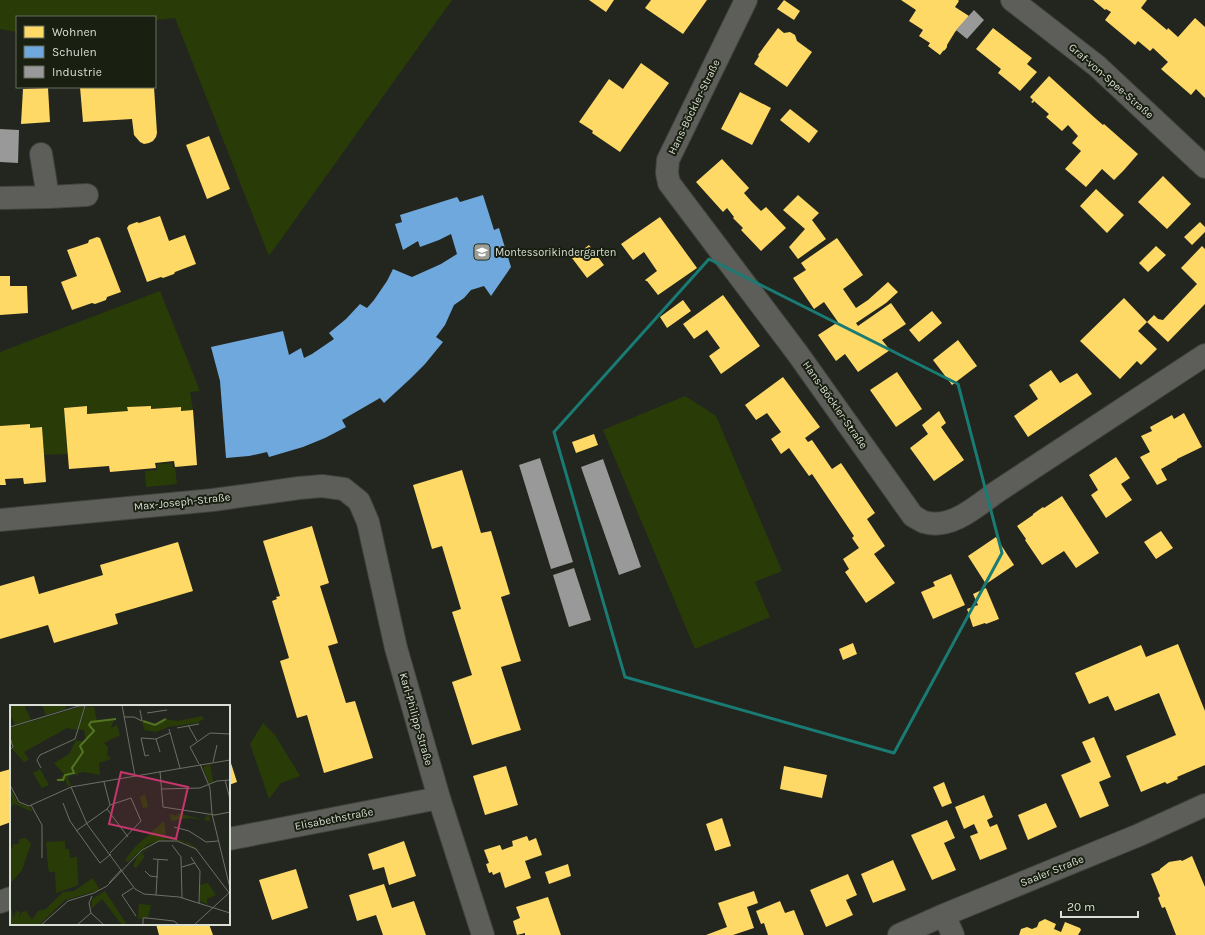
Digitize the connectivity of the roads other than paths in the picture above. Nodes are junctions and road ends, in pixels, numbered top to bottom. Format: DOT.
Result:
graph roads {
  1 [pos="746,0"];
  2 [pos="1012,0"];
  3 [pos="41,154"];
  4 [pos="1205,167"];
  5 [pos="87,195"];
  6 [pos="48,197"];
  7 [pos="0,198"];
  8 [pos="1205,355"];
  9 [pos="359,501"];
  10 [pos="0,520"];
  11 [pos="439,798"];
  12 [pos="1205,805"];
  13 [pos="230,839"];
  14 [pos="10,898"];
  15 [pos="0,902"];
  16 [pos="944,915"];
  17 [pos="483,935"];
  18 [pos="899,935"];
  19 [pos="953,935"];
  1 -- 8 [label="street, Hans-Böckler-Straße"];
  2 -- 4 [label="street, Graf-von-Spee-Straße"];
  3 -- 6 [label="street"];
  5 -- 6 [label="street"];
  6 -- 7 [label="street"];
  9 -- 10 [label="street, Max-Joseph-Straße"];
  9 -- 11 [label="street, Karl-Philipp-Straße"];
  11 -- 13 [label="street, Elisabethstraße"];
  11 -- 17 [label="street, Karl-Philipp-Straße"];
  12 -- 16 [label="street, Saaler Straße"];
  14 -- 15 [label="street"];
  16 -- 18 [label="street, Saaler Straße"];
  16 -- 19 [label="street"];
}
